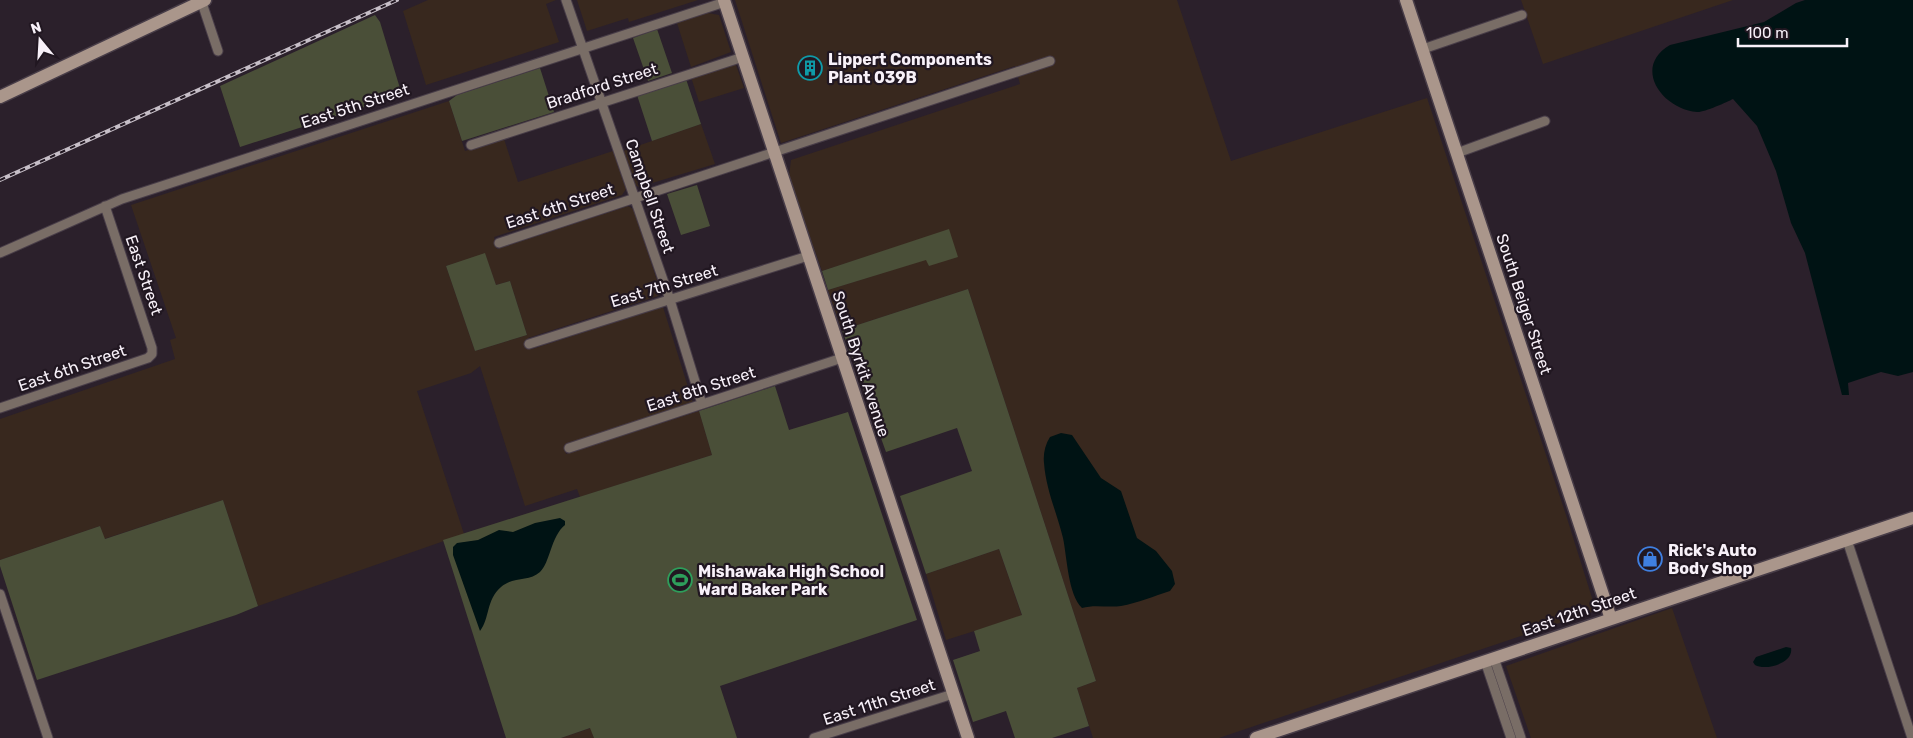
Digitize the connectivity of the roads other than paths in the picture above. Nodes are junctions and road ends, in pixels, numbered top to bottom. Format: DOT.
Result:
graph roads {
  1 [pos="566,0"];
  2 [pos="1406,0"];
  3 [pos="202,1"];
  4 [pos="724,1"];
  5 [pos="1522,15"];
  6 [pos="582,48"];
  7 [pos="1423,48"];
  8 [pos="218,52"];
  9 [pos="743,57"];
  10 [pos="1050,61"];
  11 [pos="0,97"];
  12 [pos="602,102"];
  13 [pos="1545,121"];
  14 [pos="471,145"];
  15 [pos="774,153"];
  16 [pos="1457,153"];
  17 [pos="635,197"];
  18 [pos="104,206"];
  19 [pos="499,242"];
  20 [pos="0,253"];
  21 [pos="808,256"];
  22 [pos="670,300"];
  23 [pos="529,344"];
  24 [pos="152,354"];
  25 [pos="842,358"];
  26 [pos="702,404"];
  27 [pos="0,408"];
  28 [pos="569,448"];
  29 [pos="1913,518"];
  30 [pos="1847,540"];
  31 [pos="0,594"];
  32 [pos="1611,619"];
  33 [pos="1490,660"];
  34 [pos="953,694"];
  35 [pos="44,737"];
  36 [pos="814,738"];
  37 [pos="968,738"];
  38 [pos="1256,738"];
  39 [pos="1511,738"];
  40 [pos="1521,738"];
  41 [pos="1912,738"];
  1 -- 6 [label="street, Campbell Street"];
  2 -- 7 [label="street, South Beiger Street"];
  3 -- 8 [label="street"];
  3 -- 11 [label="street"];
  4 -- 6 [label="street, East 5th Street"];
  4 -- 9 [label="street, South Byrkit Avenue"];
  5 -- 7 [label="street"];
  6 -- 12 [label="street, Campbell Street"];
  6 -- 18 [label="street, East 5th Street"];
  7 -- 16 [label="street, South Beiger Street"];
  9 -- 12 [label="street, Bradford Street"];
  9 -- 15 [label="street, South Byrkit Avenue"];
  10 -- 15 [label="street, East 6th Street"];
  12 -- 14 [label="street, Bradford Street"];
  12 -- 17 [label="street, Campbell Street"];
  13 -- 16 [label="street"];
  15 -- 17 [label="street, East 6th Street"];
  15 -- 21 [label="street, South Byrkit Avenue"];
  16 -- 32 [label="street, South Beiger Street"];
  17 -- 19 [label="street, East 6th Street"];
  17 -- 22 [label="street, Campbell Street"];
  18 -- 20 [label="street, East 5th Street"];
  18 -- 24 [label="street, East Street"];
  21 -- 22 [label="street, East 7th Street"];
  21 -- 25 [label="street, South Byrkit Avenue"];
  22 -- 23 [label="street, East 7th Street"];
  22 -- 26 [label="street, Campbell Street"];
  24 -- 27 [label="street, East 6th Street"];
  25 -- 26 [label="street, East 8th Street"];
  25 -- 34 [label="street, South Byrkit Avenue"];
  26 -- 28 [label="street, East 8th Street"];
  29 -- 30 [label="street, East 12th Street"];
  30 -- 32 [label="street, East 12th Street"];
  30 -- 41 [label="street"];
  31 -- 35 [label="street"];
  32 -- 33 [label="street, East 12th Street"];
  33 -- 38 [label="street, East 12th Street"];
  33 -- 39 [label="street"];
  33 -- 40 [label="street"];
  34 -- 36 [label="street, East 11th Street"];
  34 -- 37 [label="street, South Byrkit Avenue"];
}
